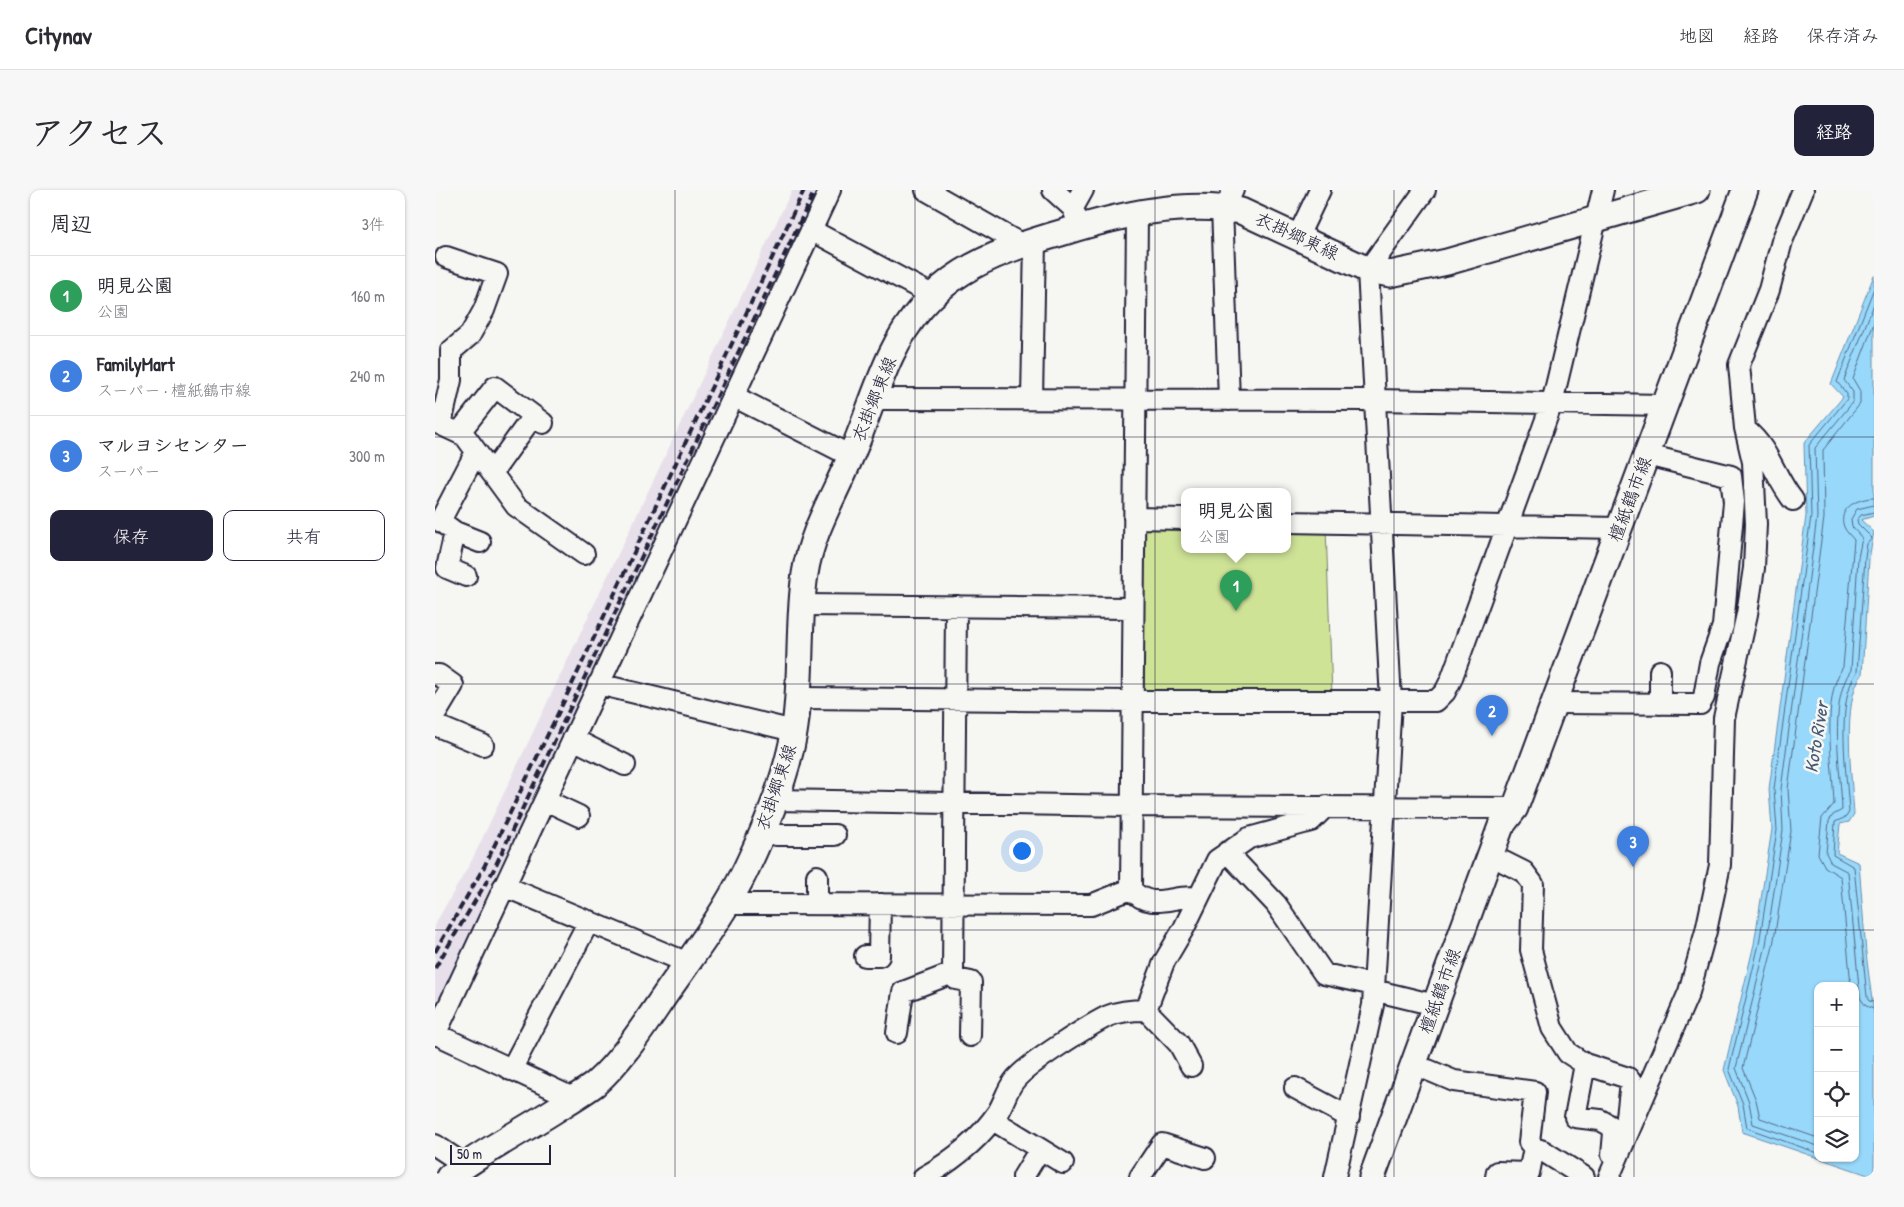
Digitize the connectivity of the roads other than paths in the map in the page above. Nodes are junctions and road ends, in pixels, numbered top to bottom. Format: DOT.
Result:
graph roads {
  1 [pos="830,190"];
  2 [pos="926,190"];
  3 [pos="1053,190"];
  4 [pos="1083,190"];
  5 [pos="1320,190"];
  6 [pos="1425,190"];
  7 [pos="1603,190"];
  8 [pos="1697,190"];
  9 [pos="1745,190"];
  10 [pos="1803,190"];
  11 [pos="1227,202"];
  12 [pos="1137,215"];
  13 [pos="1076,218"];
  14 [pos="1596,218"];
  15 [pos="811,230"];
  16 [pos="1298,236"];
  17 [pos="1028,242"];
  18 [pos="446,257"];
  19 [pos="1368,270"];
  20 [pos="932,295"];
  21 [pos="733,396"];
  22 [pos="872,399"];
  23 [pos="1032,399"];
  24 [pos="1135,399"];
  25 [pos="1229,400"];
  26 [pos="1374,400"];
  27 [pos="1552,403"];
  28 [pos="1666,405"];
  29 [pos="438,423"];
  30 [pos="1745,428"];
  31 [pos="459,434"];
  32 [pos="476,452"];
  33 [pos="1647,454"];
  34 [pos="851,456"];
  35 [pos="492,473"];
  36 [pos="1793,500"];
  37 [pos="1134,518"];
  38 [pos="1181,519"];
  39 [pos="1291,522"];
  40 [pos="1381,524"];
  41 [pos="1507,526"];
  42 [pos="1620,528"];
  43 [pos="455,532"];
  44 [pos="480,542"];
  45 [pos="583,554"];
  46 [pos="467,576"];
  47 [pos="801,605"];
  48 [pos="956,606"];
  49 [pos="1133,608"];
  50 [pos="1659,671"];
  51 [pos="435,675"];
  52 [pos="598,684"];
  53 [pos="798,698"];
  54 [pos="956,699"];
  55 [pos="1391,701"];
  56 [pos="1132,702"];
  57 [pos="1554,703"];
  58 [pos="1660,704"];
  59 [pos="435,715"];
  60 [pos="435,726"];
  61 [pos="795,731"];
  62 [pos="573,739"];
  63 [pos="483,745"];
  64 [pos="625,765"];
  65 [pos="545,800"];
  66 [pos="774,800"];
  67 [pos="955,803"];
  68 [pos="1131,806"];
  69 [pos="1326,806"];
  70 [pos="1386,806"];
  71 [pos="1515,808"];
  72 [pos="579,816"];
  73 [pos="763,828"];
  74 [pos="835,835"];
  75 [pos="1227,852"];
  76 [pos="1503,862"];
  77 [pos="817,876"];
  78 [pos="504,886"];
  79 [pos="1131,890"];
  80 [pos="1197,898"];
  81 [pos="727,904"];
  82 [pos="817,904"];
  83 [pos="880,904"];
  84 [pos="953,904"];
  85 [pos="589,921"];
  86 [pos="865,956"];
  87 [pos="688,963"];
  88 [pos="953,974"];
  89 [pos="1374,988"];
  90 [pos="1435,1005"];
  91 [pos="1146,1010"];
  92 [pos="897,1033"];
  93 [pos="435,1034"];
  94 [pos="970,1036"];
  95 [pos="1585,1064"];
  96 [pos="1191,1066"];
  97 [pos="511,1070"];
  98 [pos="1428,1070"];
  99 [pos="1295,1088"];
  100 [pos="573,1098"];
  101 [pos="1349,1117"];
  102 [pos="993,1120"];
  103 [pos="1625,1138"];
  104 [pos="435,1145"];
  105 [pos="1534,1148"];
  106 [pos="1040,1149"];
  107 [pos="1205,1158"];
  108 [pos="1063,1164"];
  109 [pos="1612,1169"];
  110 [pos="457,1171"];
  111 [pos="924,1177"];
  112 [pos="1023,1177"];
  113 [pos="1140,1177"];
  114 [pos="1335,1177"];
  115 [pos="1372,1177"];
  116 [pos="1389,1177"];
  117 [pos="1496,1177"];
  118 [pos="1584,1177"];
  1 -- 15 [label="street"];
  2 -- 17 [label="street"];
  3 -- 13 [label="street"];
  4 -- 13 [label="street"];
  5 -- 16 [label="street"];
  6 -- 19 [label="street"];
  7 -- 14 [label="street"];
  8 -- 14 [label="main road, 衣掛郷東線"];
  9 -- 28 [label="main road, 檀紙鶴市線"];
  10 -- 30 [label="street"];
  11 -- 12 [label="main road, 衣掛郷東線"];
  11 -- 16 [label="main road, 衣掛郷東線"];
  11 -- 25 [label="street"];
  12 -- 13 [label="main road, 衣掛郷東線"];
  12 -- 24 [label="street"];
  13 -- 17 [label="main road, 衣掛郷東線"];
  14 -- 19 [label="main road, 衣掛郷東線"];
  14 -- 27 [label="street"];
  15 -- 20 [label="street"];
  15 -- 21 [label="street"];
  16 -- 19 [label="main road, 衣掛郷東線"];
  17 -- 20 [label="main road, 衣掛郷東線"];
  17 -- 23 [label="street"];
  18 -- 29 [label="street"];
  19 -- 26 [label="street"];
  20 -- 22 [label="main road, 衣掛郷東線"];
  21 -- 34 [label="street"];
  21 -- 52 [label="street"];
  22 -- 23 [label="street"];
  22 -- 34 [label="main road, 衣掛郷東線"];
  23 -- 24 [label="street"];
  24 -- 25 [label="street"];
  24 -- 37 [label="street"];
  25 -- 26 [label="street"];
  26 -- 27 [label="street"];
  26 -- 40 [label="street"];
  27 -- 28 [label="street"];
  27 -- 41 [label="street"];
  28 -- 33 [label="main road, 檀紙鶴市線"];
  29 -- 31 [label="street"];
  30 -- 36 [label="street"];
  30 -- 103 [label="street"];
  31 -- 32 [label="street"];
  31 -- 35 [label="street"];
  32 -- 35 [label="street"];
  32 -- 43 [label="street"];
  33 -- 42 [label="main road, 檀紙鶴市線"];
  33 -- 58 [label="street"];
  34 -- 47 [label="main road, 衣掛郷東線"];
  35 -- 45 [label="street"];
  37 -- 38 [label="street"];
  37 -- 49 [label="street"];
  39 -- 40 [label="street"];
  40 -- 41 [label="street"];
  40 -- 55 [label="street"];
  41 -- 42 [label="street"];
  41 -- 55 [label="street"];
  42 -- 57 [label="main road, 檀紙鶴市線"];
  43 -- 44 [label="street"];
  43 -- 46 [label="street"];
  47 -- 48 [label="street"];
  47 -- 53 [label="main road, 衣掛郷東線"];
  48 -- 49 [label="street"];
  48 -- 54 [label="street"];
  49 -- 56 [label="street"];
  50 -- 58 [label="street"];
  51 -- 59 [label="street"];
  52 -- 61 [label="street"];
  52 -- 62 [label="street"];
  53 -- 54 [label="street"];
  53 -- 61 [label="main road, 衣掛郷東線"];
  54 -- 56 [label="street"];
  54 -- 67 [label="street"];
  55 -- 56 [label="street"];
  55 -- 70 [label="street"];
  56 -- 68 [label="street"];
  57 -- 58 [label="street"];
  57 -- 71 [label="main road, 檀紙鶴市線"];
  60 -- 63 [label="street"];
  61 -- 66 [label="main road, 衣掛郷東線"];
  62 -- 64 [label="street"];
  62 -- 65 [label="street"];
  65 -- 72 [label="street"];
  65 -- 78 [label="street"];
  66 -- 67 [label="street"];
  66 -- 73 [label="main road, 衣掛郷東線"];
  67 -- 68 [label="street"];
  67 -- 84 [label="street"];
  68 -- 69 [label="street"];
  68 -- 79 [label="street"];
  69 -- 70 [label="street"];
  69 -- 75 [label="street"];
  70 -- 71 [label="street"];
  70 -- 89 [label="street"];
  71 -- 76 [label="main road, 檀紙鶴市線"];
  71 -- 90 [label="main road, 檀紙鶴市線"];
  73 -- 74 [label="street"];
  73 -- 81 [label="main road, 衣掛郷東線"];
  75 -- 80 [label="street"];
  75 -- 89 [label="street"];
  76 -- 95 [label="street"];
  76 -- 98 [label="main road, 檀紙鶴市線"];
  77 -- 82 [label="street"];
  78 -- 85 [label="street"];
  78 -- 93 [label="street"];
  79 -- 80 [label="street"];
  79 -- 84 [label="street"];
  80 -- 91 [label="street"];
  81 -- 82 [label="street"];
  81 -- 87 [label="main road, 衣掛郷東線"];
  82 -- 83 [label="street"];
  83 -- 84 [label="street"];
  83 -- 86 [label="street"];
  84 -- 88 [label="street"];
  85 -- 87 [label="street"];
  85 -- 97 [label="street"];
  87 -- 100 [label="main road, 衣掛郷東線"];
  88 -- 92 [label="street"];
  88 -- 94 [label="street"];
  89 -- 90 [label="street"];
  89 -- 101 [label="street"];
  90 -- 115 [label="main road, 檀紙鶴市線"];
  91 -- 96 [label="street"];
  91 -- 102 [label="street"];
  93 -- 97 [label="street"];
  95 -- 103 [label="street"];
  95 -- 109 [label="street"];
  97 -- 100 [label="street"];
  98 -- 105 [label="street"];
  98 -- 116 [label="main road, 檀紙鶴市線"];
  99 -- 101 [label="street"];
  100 -- 110 [label="main road, 衣掛郷東線"];
  101 -- 114 [label="street"];
  102 -- 106 [label="street"];
  102 -- 111 [label="street"];
  103 -- 109 [label="street"];
  104 -- 110 [label="street"];
  105 -- 117 [label="street"];
  105 -- 118 [label="street"];
  106 -- 108 [label="street"];
  106 -- 112 [label="street"];
  107 -- 113 [label="street"];
}
